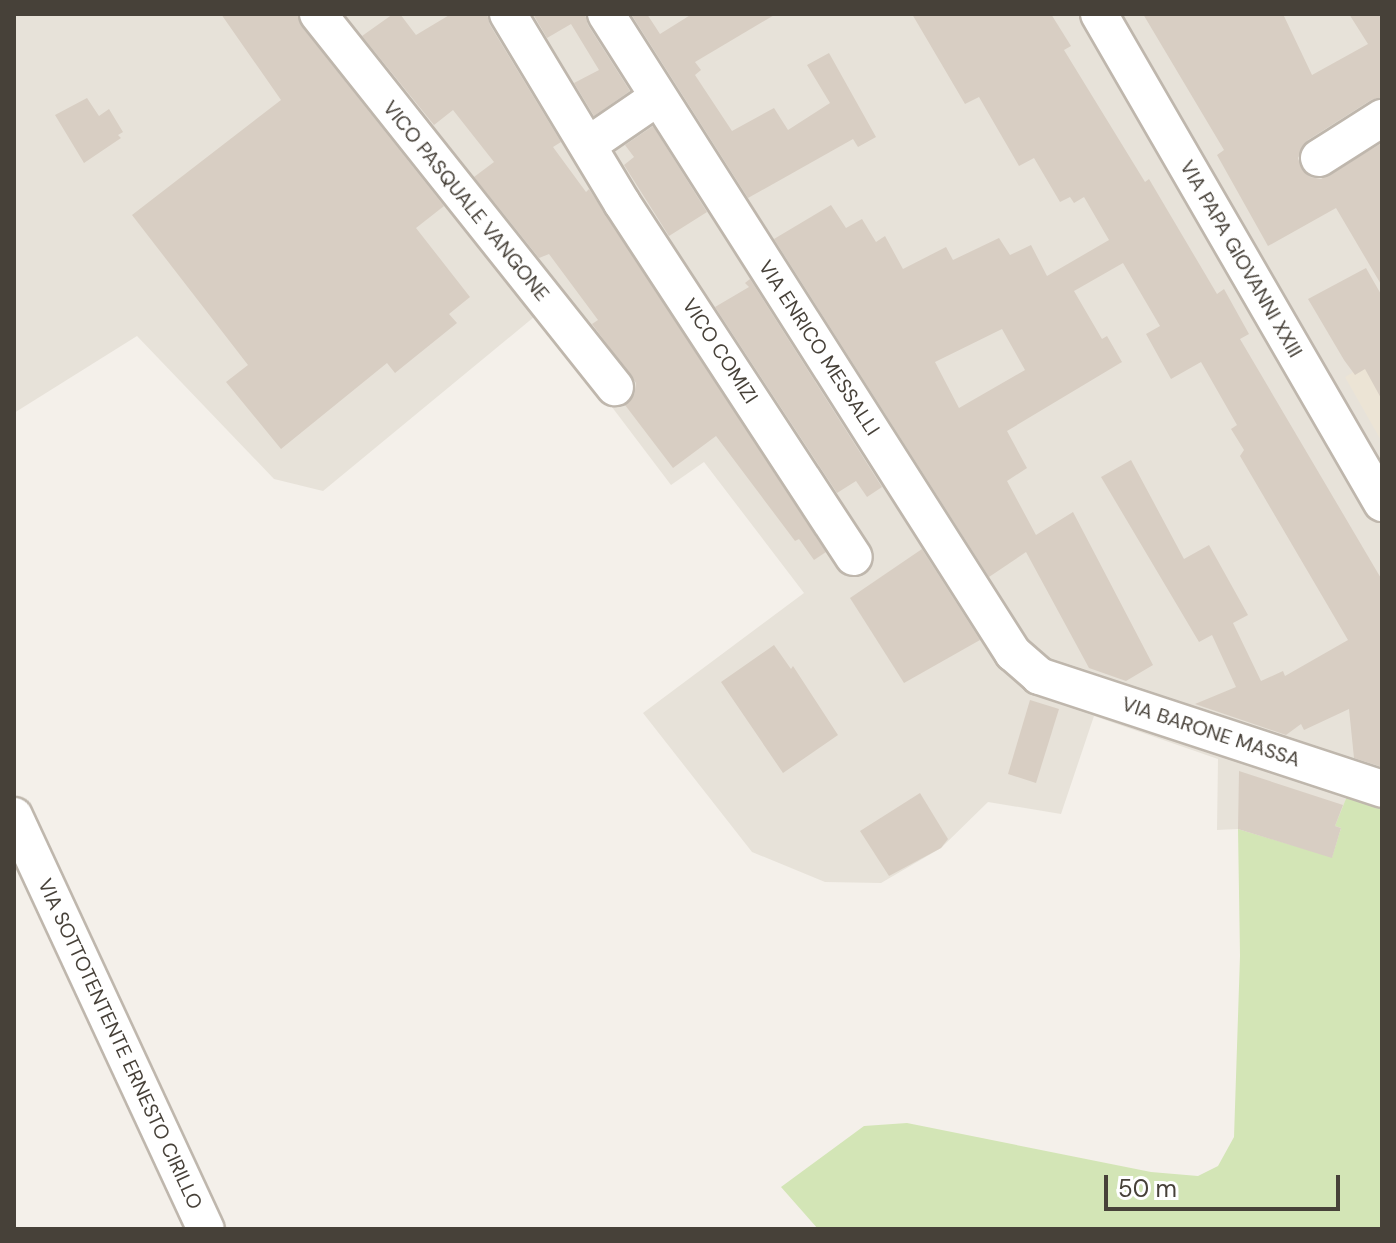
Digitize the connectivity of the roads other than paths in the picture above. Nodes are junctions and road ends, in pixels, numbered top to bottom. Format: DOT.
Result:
graph roads {
  1 [pos="318,14"];
  2 [pos="508,14"];
  3 [pos="606,14"];
  4 [pos="1099,14"];
  5 [pos="658,97"];
  6 [pos="1382,118"];
  7 [pos="588,145"];
  8 [pos="1319,158"];
  9 [pos="615,387"];
  10 [pos="1382,503"];
  11 [pos="854,557"];
  12 [pos="1039,676"];
  13 [pos="1382,789"];
  14 [pos="14,816"];
  15 [pos="206,1229"];
  1 -- 9 [label="street, VICO PASQUALE VANGONE"];
  2 -- 7 [label="street, VICO COMIZI"];
  3 -- 5 [label="street, VIA ENRICO MESSALLI"];
  4 -- 10 [label="street, VIA PAPA GIOVANNI XXIII"];
  5 -- 7 [label="street"];
  5 -- 12 [label="street, VIA ENRICO MESSALLI"];
  6 -- 8 [label="street"];
  7 -- 11 [label="street, VICO COMIZI"];
  12 -- 13 [label="street, VIA BARONE MASSA"];
  14 -- 15 [label="street, VIA SOTTOTENTENTE ERNESTO CIRILLO"];
}
